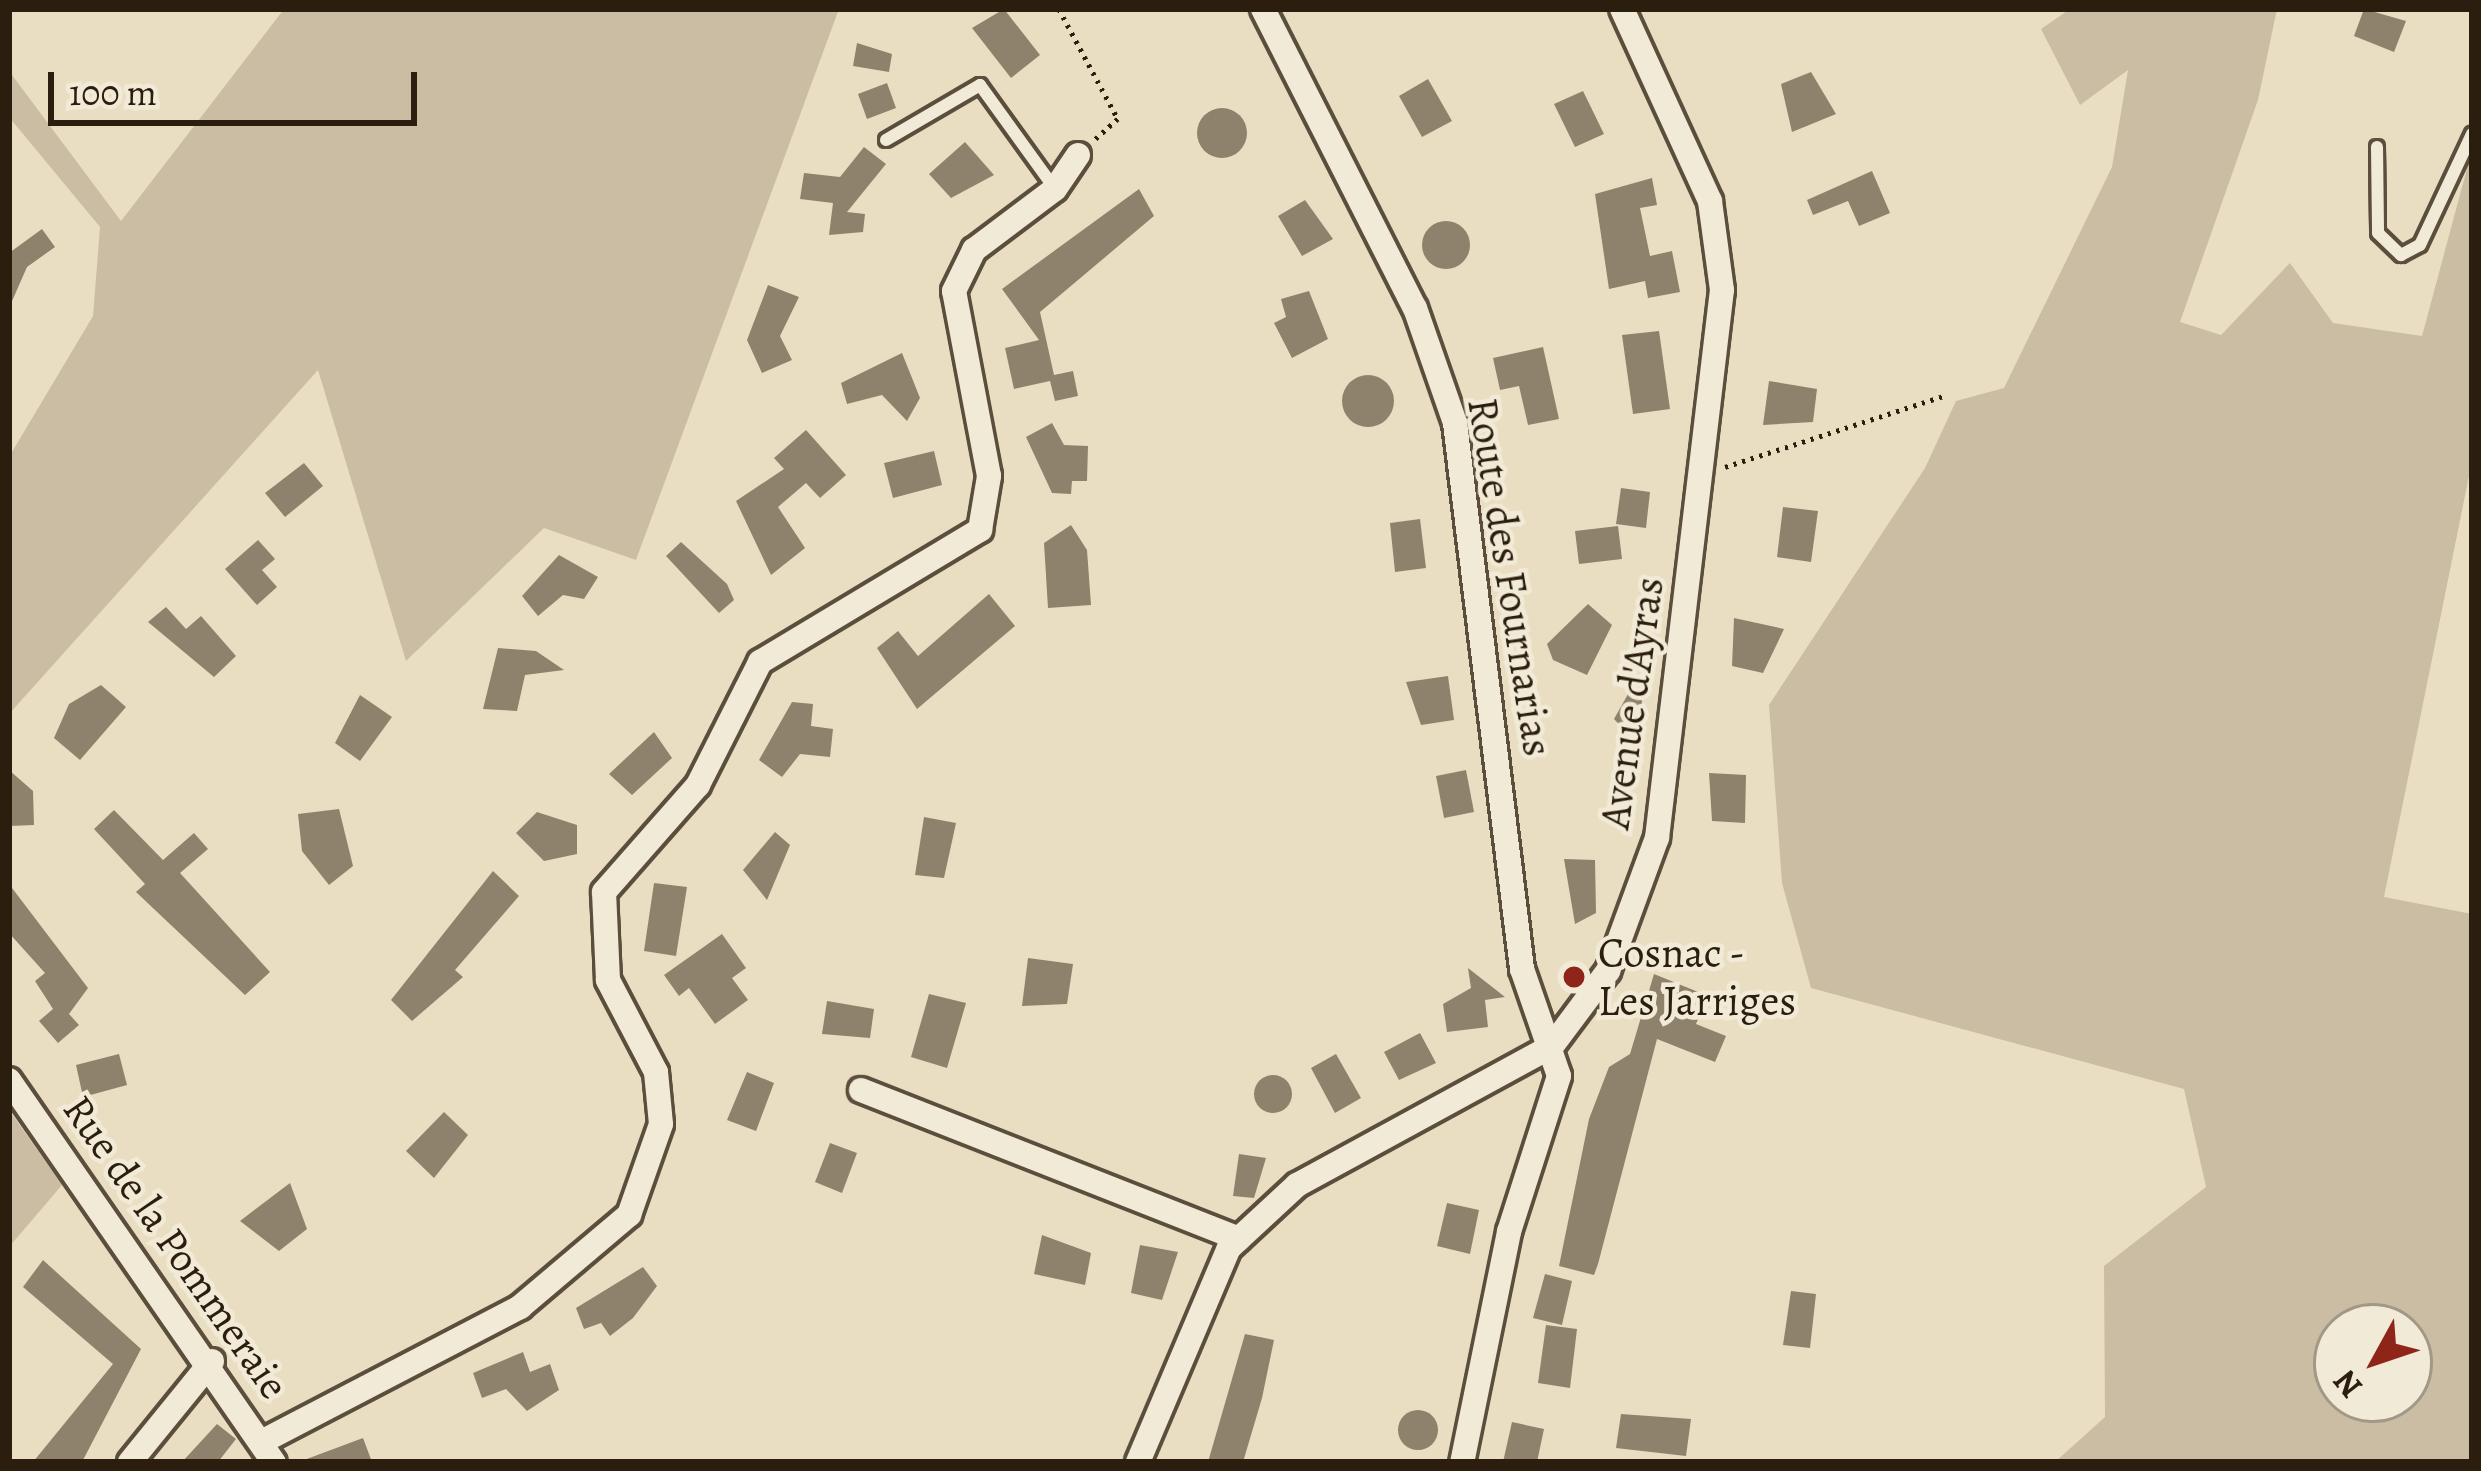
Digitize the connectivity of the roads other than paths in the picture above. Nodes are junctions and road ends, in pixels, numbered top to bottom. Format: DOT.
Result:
graph roads {
  1 [pos="1263,9"];
  2 [pos="1622,9"];
  3 [pos="2472,134"];
  4 [pos="886,140"];
  5 [pos="2377,147"];
  6 [pos="1078,155"];
  7 [pos="1055,189"];
  8 [pos="1552,1046"];
  9 [pos="9,1080"];
  10 [pos="861,1090"];
  11 [pos="1240,1239"];
  12 [pos="212,1360"];
  13 [pos="269,1451"];
  14 [pos="130,1462"];
  15 [pos="1138,1462"];
  16 [pos="1462,1462"];
  1 -- 8 [label="street, Route des Fournarias"];
  2 -- 8 [label="street, Avenue d'Ayras"];
  3 -- 5 [label="lane"];
  4 -- 7 [label="lane"];
  6 -- 7 [label="street"];
  7 -- 13 [label="street"];
  8 -- 11 [label="street"];
  8 -- 16 [label="street"];
  9 -- 12 [label="street, Rue de la Pommeraie"];
  10 -- 11 [label="street"];
  11 -- 15 [label="street"];
  12 -- 13 [label="street, Rue de la Pommeraie"];
  12 -- 14 [label="street"];
}
